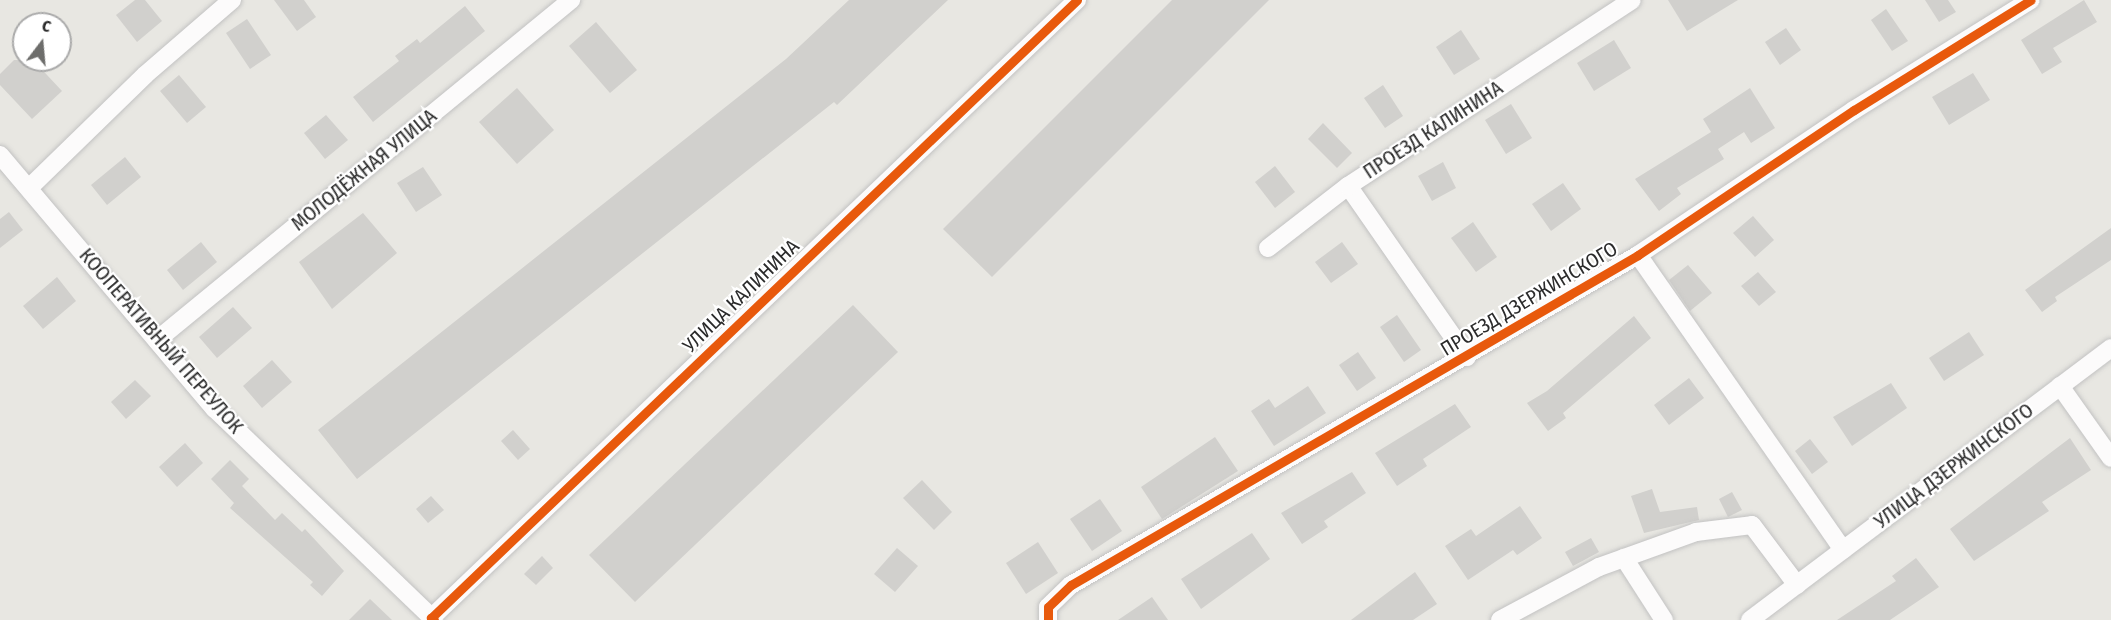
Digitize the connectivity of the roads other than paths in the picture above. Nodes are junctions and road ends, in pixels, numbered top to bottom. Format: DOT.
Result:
graph roads {
  1 [pos="232,0"];
  2 [pos="571,0"];
  3 [pos="1077,0"];
  4 [pos="1632,0"];
  5 [pos="2031,0"];
  6 [pos="0,154"];
  7 [pos="1348,186"];
  8 [pos="29,188"];
  9 [pos="1268,248"];
  10 [pos="1638,255"];
  11 [pos="158,340"];
  12 [pos="2111,348"];
  13 [pos="1467,357"];
  14 [pos="2060,386"];
  15 [pos="2111,458"];
  16 [pos="1843,550"];
  17 [pos="1624,558"];
  18 [pos="1797,585"];
  19 [pos="433,619"];
  20 [pos="1048,620"];
  21 [pos="1500,620"];
  22 [pos="1664,620"];
  23 [pos="1750,620"];
  1 -- 8 [label="street"];
  2 -- 11 [label="street, МОЛОДЁЖНАЯ УЛИЦА"];
  3 -- 19 [label="street, УЛИЦА КАЛИНИНА"];
  4 -- 7 [label="street, ПРОЕЗД КАЛИНИНА"];
  5 -- 10 [label="street, ПРОЕЗД ДЗЕРЖИНСКОГО"];
  6 -- 8 [label="street, КООПЕРАТИВНЫЙ ПЕРЕУЛОК"];
  7 -- 9 [label="street"];
  7 -- 13 [label="street, ПРОЕЗД КАЛИНИНА"];
  8 -- 11 [label="street, КООПЕРАТИВНЫЙ ПЕРЕУЛОК"];
  10 -- 13 [label="street, ПРОЕЗД ДЗЕРЖИНСКОГО"];
  10 -- 16 [label="street, ПРОЕЗД ДЗЕРЖИНСКОГО"];
  11 -- 19 [label="street, КООПЕРАТИВНЫЙ ПЕРЕУЛОК"];
  12 -- 14 [label="street, УЛИЦА ДЗЕРЖИНСКОГО"];
  13 -- 20 [label="street, ПРОЕЗД ДЗЕРЖИНСКОГО"];
  14 -- 15 [label="street"];
  14 -- 16 [label="street, УЛИЦА ДЗЕРЖИНСКОГО"];
  16 -- 18 [label="street, УЛИЦА ДЗЕРЖИНСКОГО"];
  17 -- 18 [label="street"];
  17 -- 21 [label="street"];
  17 -- 22 [label="street"];
  18 -- 23 [label="street, УЛИЦА ДЗЕРЖИНСКОГО"];
}
